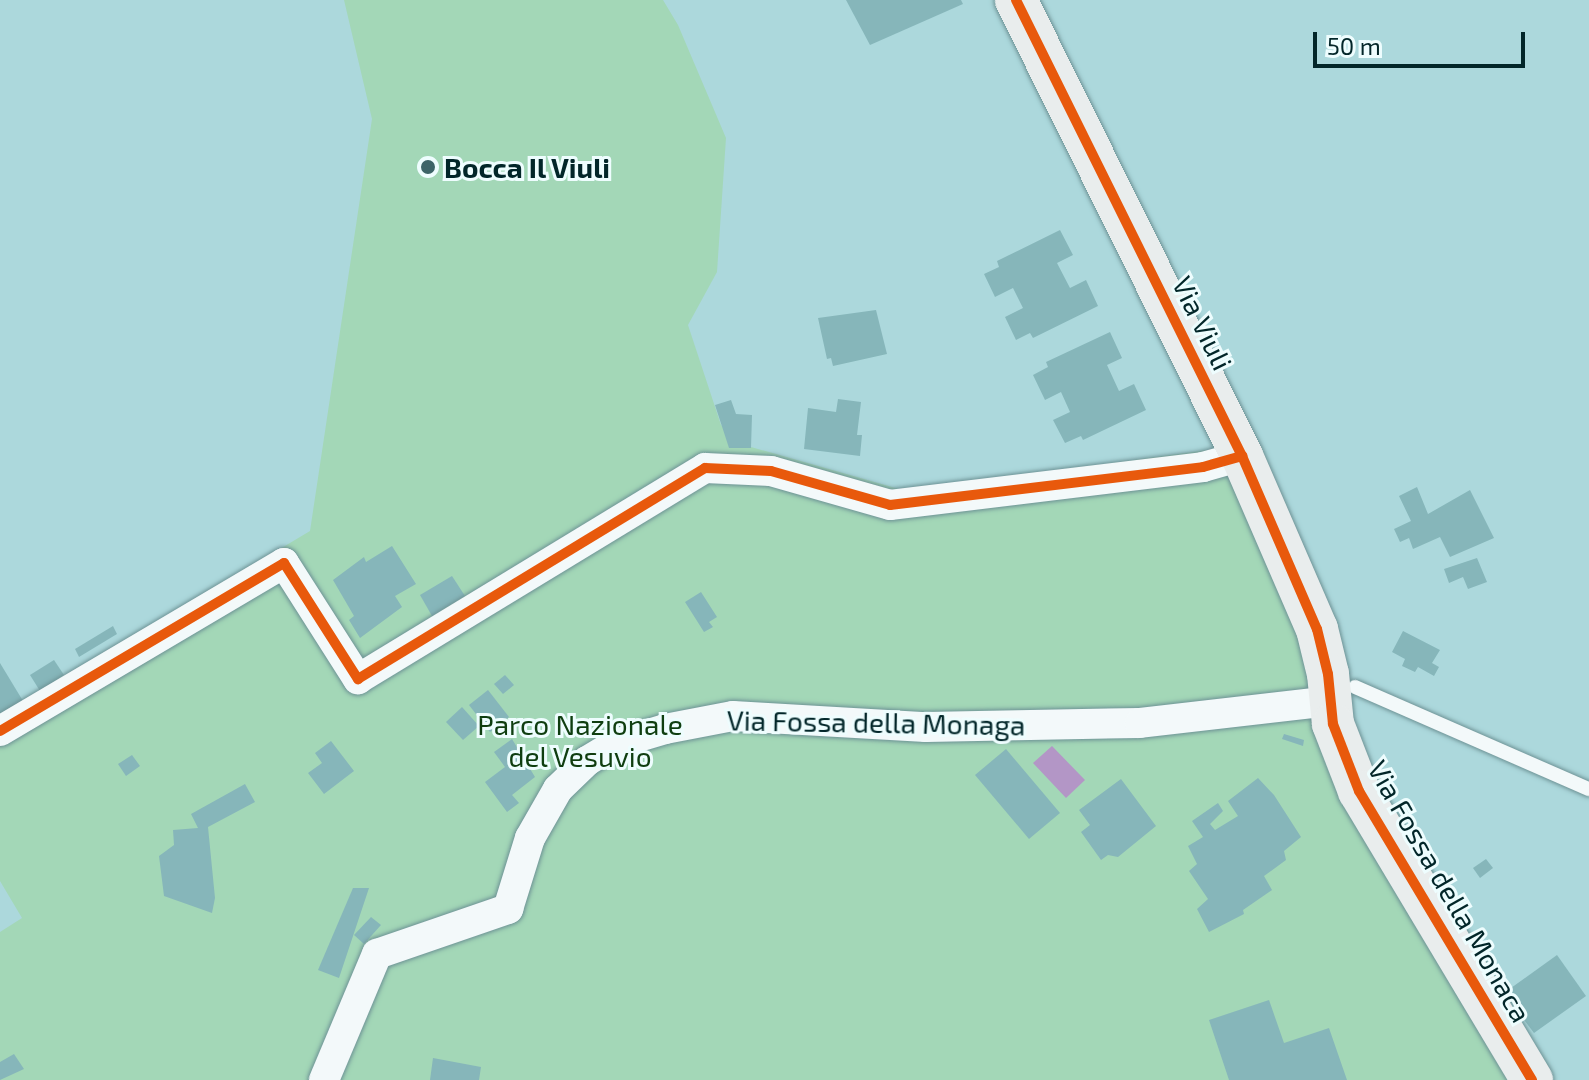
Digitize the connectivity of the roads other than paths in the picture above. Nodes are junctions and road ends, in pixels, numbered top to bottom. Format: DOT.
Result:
graph roads {
  1 [pos="1016,0"];
  2 [pos="1242,456"];
  3 [pos="1340,687"];
  4 [pos="0,731"];
  5 [pos="1589,789"];
  6 [pos="324,1080"];
  7 [pos="1532,1080"];
  1 -- 2 [label="street, Via Viuli"];
  2 -- 3 [label="street, Via Viuli"];
  2 -- 4 [label="street"];
  3 -- 5 [label="lane"];
  3 -- 6 [label="street, Via Fossa della Monaga"];
  3 -- 7 [label="street, Via Fossa della Monaca"];
}
